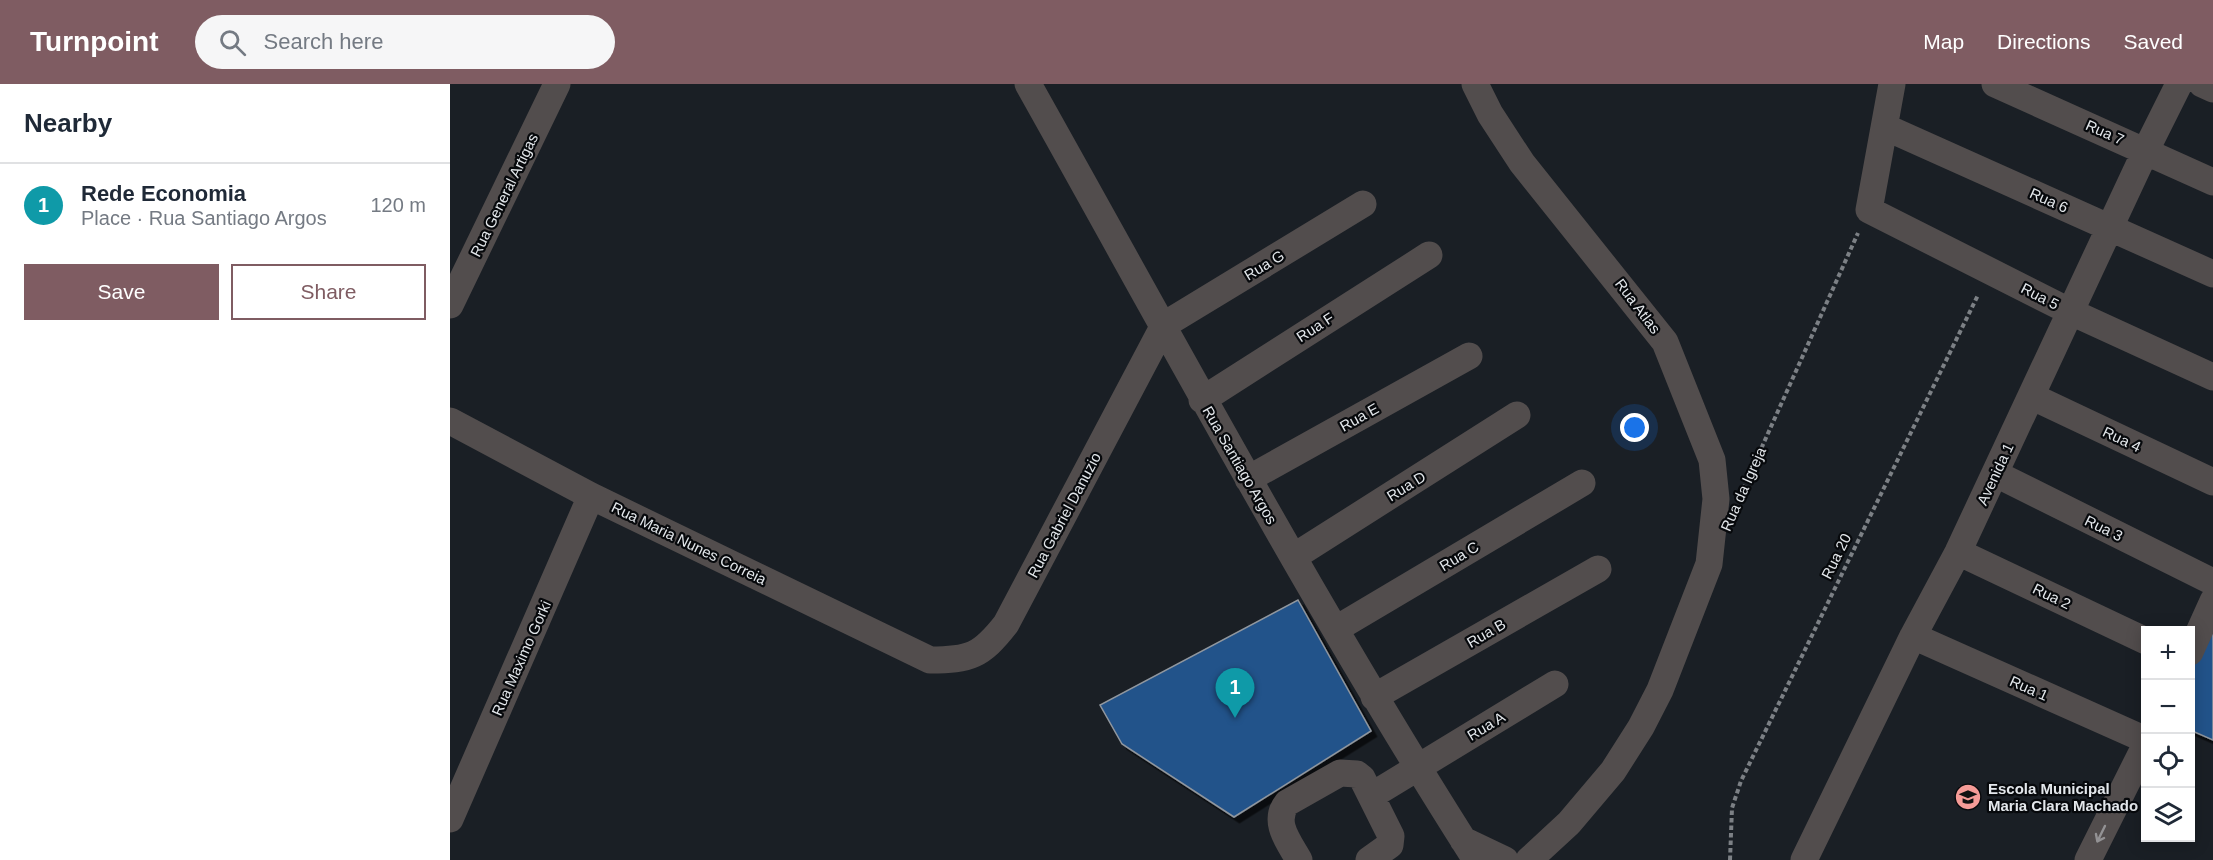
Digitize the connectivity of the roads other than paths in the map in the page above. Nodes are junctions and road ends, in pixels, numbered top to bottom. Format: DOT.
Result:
graph roads {
  1 [pos="557,84"];
  2 [pos="1028,84"];
  3 [pos="1475,84"];
  4 [pos="1892,84"];
  5 [pos="1995,84"];
  6 [pos="2180,84"];
  7 [pos="2202,84"];
  8 [pos="2213,89"];
  9 [pos="1885,127"];
  10 [pos="2146,150"];
  11 [pos="2213,182"];
  12 [pos="1364,204"];
  13 [pos="2111,228"];
  14 [pos="1429,255"];
  15 [pos="2213,274"];
  16 [pos="450,305"];
  17 [pos="2071,312"];
  18 [pos="1164,326"];
  19 [pos="1469,356"];
  20 [pos="2213,377"];
  21 [pos="2031,396"];
  22 [pos="1202,400"];
  23 [pos="1517,415"];
  24 [pos="450,421"];
  25 [pos="1996,474"];
  26 [pos="1248,479"];
  27 [pos="2213,482"];
  28 [pos="1582,483"];
  29 [pos="591,496"];
  30 [pos="1958,552"];
  31 [pos="1294,556"];
  32 [pos="1598,569"];
  33 [pos="2213,582"];
  34 [pos="2213,601"];
  35 [pos="1336,628"];
  36 [pos="1913,636"];
  37 [pos="2141,639"];
  38 [pos="2195,641"];
  39 [pos="930,660"];
  40 [pos="1555,684"];
  41 [pos="1374,697"];
  42 [pos="2141,740"];
  43 [pos="2141,750"];
  44 [pos="1418,768"];
  45 [pos="1371,796"];
  46 [pos="450,819"];
  47 [pos="1469,850"];
  48 [pos="1299,860"];
  49 [pos="1370,860"];
  50 [pos="1505,860"];
  51 [pos="1529,860"];
  52 [pos="1804,860"];
  53 [pos="2088,860"];
  1 -- 16 [label="street, Rua General Artigas"];
  2 -- 18 [label="street, Rua Santiago Argos"];
  3 -- 51 [label="street, Rua Atlas"];
  4 -- 9 [label="street"];
  5 -- 10 [label="street, Rua 7"];
  6 -- 10 [label="street, Avenida 1"];
  7 -- 8 [label="street"];
  9 -- 13 [label="street, Rua 6"];
  9 -- 17 [label="street, Rua 5"];
  10 -- 11 [label="street, Rua 7"];
  10 -- 13 [label="street, Avenida 1"];
  12 -- 18 [label="street, Rua G"];
  13 -- 15 [label="street, Rua 6"];
  13 -- 17 [label="street, Avenida 1"];
  14 -- 22 [label="street, Rua F"];
  17 -- 20 [label="street, Rua 5"];
  17 -- 21 [label="street, Avenida 1"];
  18 -- 22 [label="street, Rua Santiago Argos"];
  18 -- 39 [label="street, Rua Gabriel Danuzio"];
  19 -- 26 [label="street, Rua E"];
  21 -- 25 [label="street, Avenida 1"];
  21 -- 27 [label="street, Rua 4"];
  22 -- 26 [label="street, Rua Santiago Argos"];
  23 -- 31 [label="street, Rua D"];
  24 -- 29 [label="street, Rua Maria Nunes Correia"];
  25 -- 30 [label="street, Avenida 1"];
  25 -- 33 [label="street, Rua 3"];
  26 -- 31 [label="street, Rua Santiago Argos"];
  28 -- 35 [label="street, Rua C"];
  29 -- 39 [label="street, Rua Maria Nunes Correia"];
  29 -- 46 [label="street, Rua Maximo Gorki"];
  30 -- 36 [label="street, Avenida 1"];
  30 -- 37 [label="street, Rua 2"];
  31 -- 35 [label="street, Rua Santiago Argos"];
  32 -- 41 [label="street, Rua B"];
  34 -- 38 [label="street"];
  35 -- 41 [label="street, Rua Santiago Argos"];
  36 -- 42 [label="street, Rua 1"];
  36 -- 52 [label="street, Avenida 1"];
  40 -- 44 [label="street, Rua A"];
  41 -- 44 [label="street, Rua Santiago Argos"];
  43 -- 53 [label="street, one-way"];
  44 -- 45 [label="street, Rua A"];
  44 -- 47 [label="street, Rua Santiago Argos"];
  45 -- 48 [label="street"];
  45 -- 49 [label="street"];
  47 -- 50 [label="street"];
}
